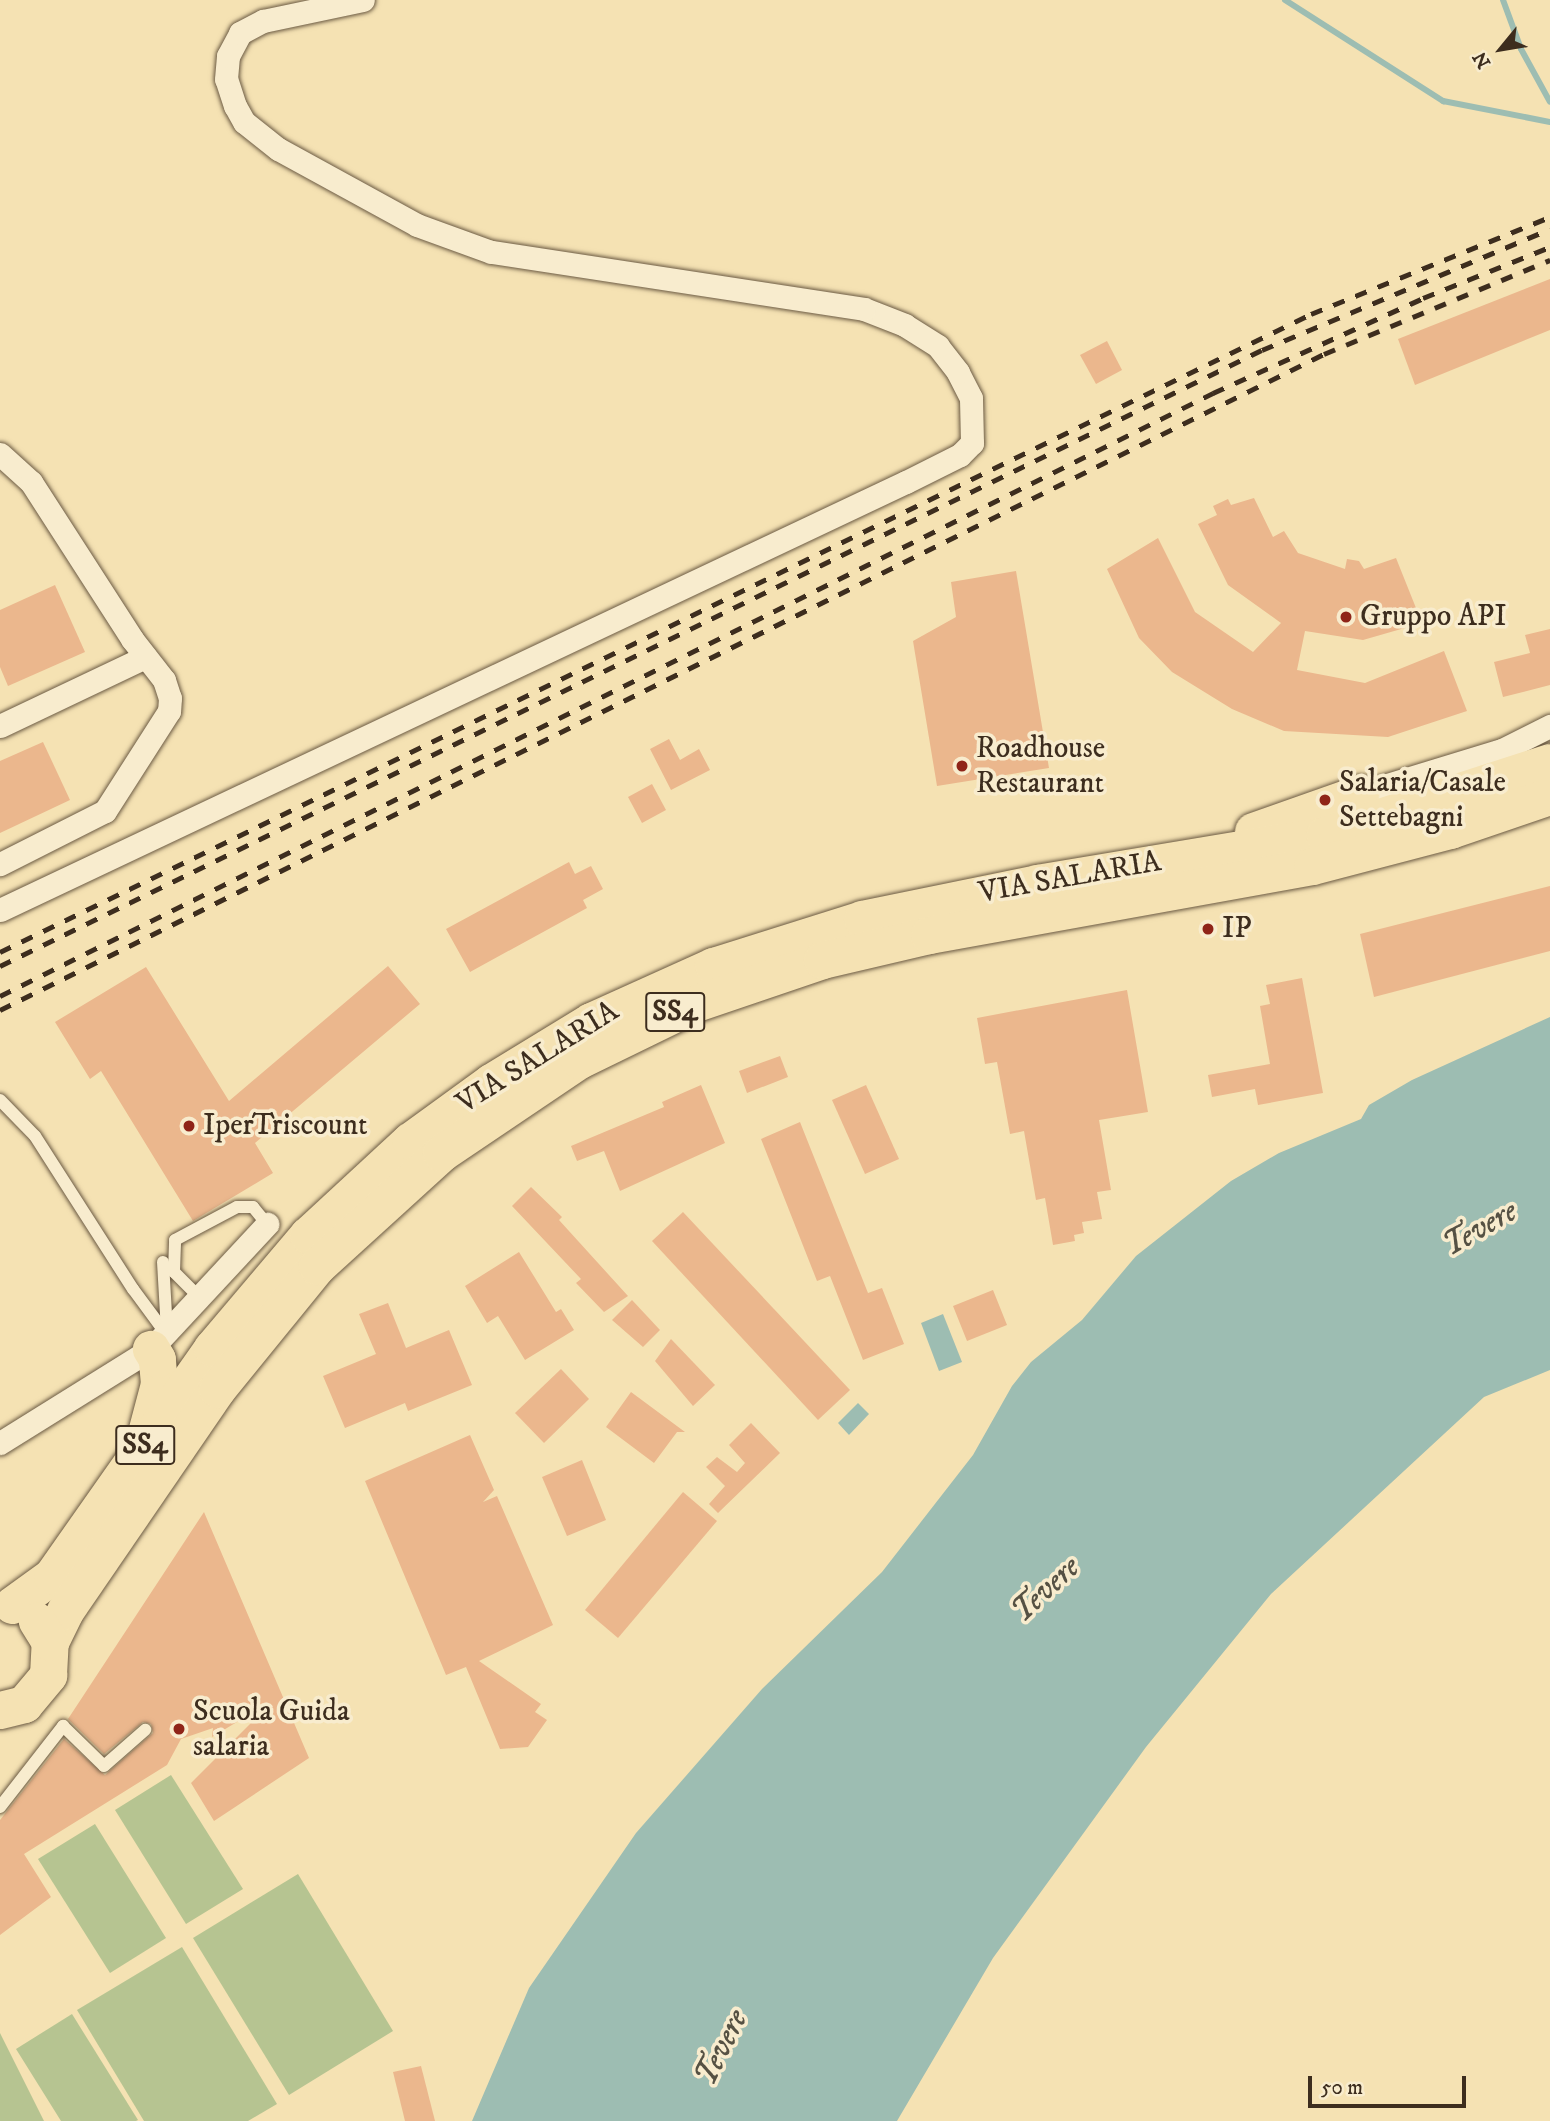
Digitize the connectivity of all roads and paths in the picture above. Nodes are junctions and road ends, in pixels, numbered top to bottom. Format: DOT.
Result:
graph roads {
  1 [pos="363,0"];
  2 [pos="0,454"];
  3 [pos="145,657"];
  4 [pos="0,726"];
  5 [pos="1550,726"];
  6 [pos="1550,762"];
  7 [pos="1361,793"];
  8 [pos="1550,796"];
  9 [pos="1175,859"];
  10 [pos="0,864"];
  11 [pos="0,910"];
  12 [pos="0,1100"];
  13 [pos="267,1224"];
  14 [pos="174,1272"];
  15 [pos="200,1298"];
  16 [pos="159,1342"];
  17 [pos="0,1443"];
  18 [pos="136,1458"];
  19 [pos="6,1604"];
  20 [pos="50,1642"];
  21 [pos="5,1711"];
  22 [pos="145,1730"];
  23 [pos="0,1807"];
  1 -- 11 [label="street"];
  2 -- 3 [label="street"];
  3 -- 4 [label="street"];
  3 -- 10 [label="street"];
  5 -- 7 [label="street"];
  6 -- 9 [label="main road, VIA SALARIA / SS4"];
  7 -- 9 [label="main road"];
  8 -- 20 [label="main road, VIA SALARIA / SS4"];
  9 -- 18 [label="main road, VIA SALARIA / SS4"];
  12 -- 16 [label="lane"];
  13 -- 14 [label="lane"];
  13 -- 15 [label="street"];
  14 -- 15 [label="lane"];
  14 -- 16 [label="lane"];
  15 -- 16 [label="street"];
  16 -- 17 [label="street"];
  16 -- 18 [label="main road"];
  18 -- 19 [label="main road, VIA SALARIA / SS4"];
  19 -- 20 [label="main road"];
  20 -- 21 [label="main road"];
  22 -- 23 [label="lane"];
}
